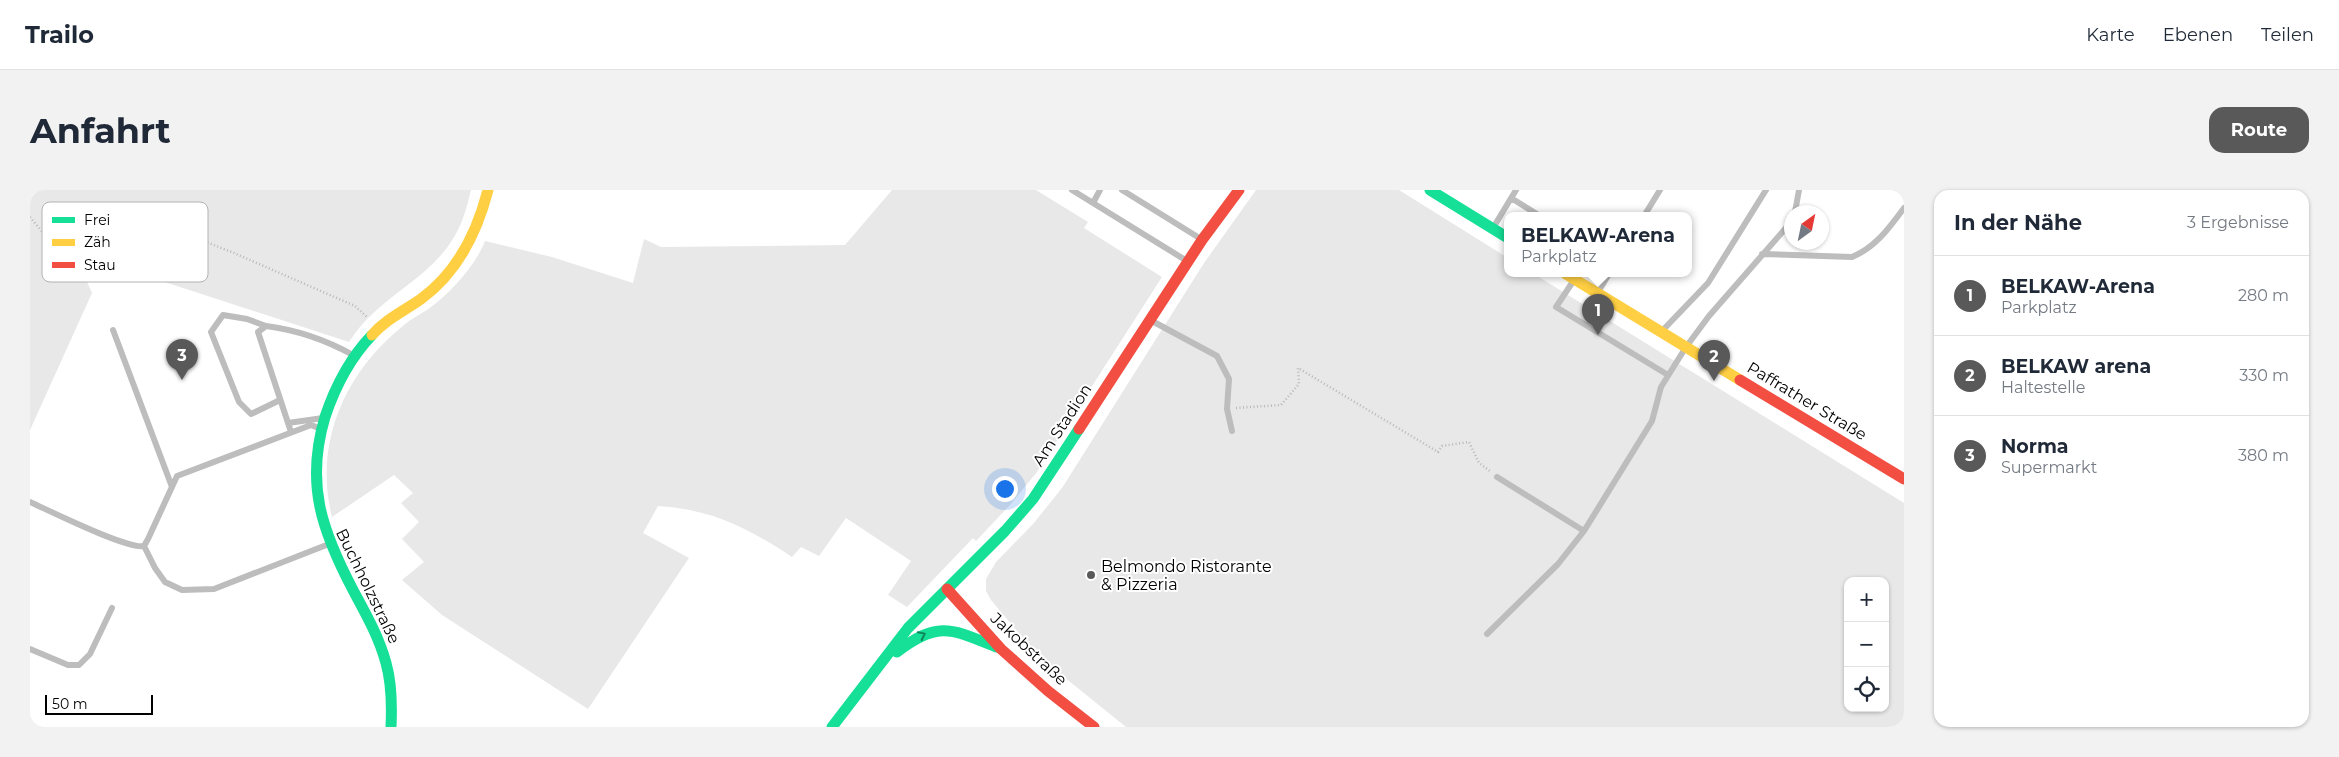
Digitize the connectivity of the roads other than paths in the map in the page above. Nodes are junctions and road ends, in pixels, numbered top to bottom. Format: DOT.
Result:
graph roads {
  1 [pos="488,190"];
  2 [pos="1072,190"];
  3 [pos="1100,190"];
  4 [pos="1122,190"];
  5 [pos="1238,190"];
  6 [pos="1516,190"];
  7 [pos="1660,190"];
  8 [pos="1766,190"];
  9 [pos="1799,190"];
  10 [pos="1436,192"];
  11 [pos="1220,196"];
  12 [pos="1511,198"];
  13 [pos="1092,202"];
  14 [pos="1796,205"];
  15 [pos="1904,208"];
  16 [pos="1534,212"];
  17 [pos="1646,212"];
  18 [pos="1493,229"];
  19 [pos="1784,230"];
  20 [pos="1504,236"];
  21 [pos="1202,240"];
  22 [pos="1762,254"];
  23 [pos="1188,262"];
  24 [pos="1570,277"];
  25 [pos="1572,277"];
  26 [pos="1607,277"];
  27 [pos="1597,293"];
  28 [pos="1151,320"];
  29 [pos="266,326"];
  30 [pos="113,330"];
  31 [pos="1661,332"];
  32 [pos="1686,347"];
  33 [pos="354,356"];
  34 [pos="1668,375"];
  35 [pos="280,400"];
  36 [pos="288,423"];
  37 [pos="323,423"];
  38 [pos="1232,431"];
  39 [pos="291,432"];
  40 [pos="1497,477"];
  41 [pos="1904,478"];
  42 [pos="172,487"];
  43 [pos="30,502"];
  44 [pos="1584,531"];
  45 [pos="329,544"];
  46 [pos="144,546"];
  47 [pos="947,589"];
  48 [pos="112,608"];
  49 [pos="1487,634"];
  50 [pos="30,649"];
  51 [pos="1001,649"];
  52 [pos="870,675"];
  53 [pos="391,727"];
  54 [pos="832,727"];
  55 [pos="1094,727"];
  1 -- 33 [label="street, Buchholzstraße"];
  2 -- 13 [label="lane"];
  3 -- 13 [label="lane"];
  4 -- 21 [label="lane"];
  5 -- 21 [label="street, Am Stadion"];
  6 -- 12 [label="lane"];
  7 -- 17 [label="lane"];
  8 -- 31 [label="lane"];
  9 -- 14 [label="lane"];
  10 -- 18 [label="street"];
  11 -- 21 [label="street, Am Stadion"];
  12 -- 16 [label="lane"];
  12 -- 18 [label="lane"];
  13 -- 23 [label="lane"];
  15 -- 22 [label="lane"];
  18 -- 20 [label="street"];
  19 -- 22 [label="lane"];
  21 -- 23 [label="street, Am Stadion"];
  22 -- 32 [label="lane"];
  23 -- 28 [label="street, Am Stadion"];
  24 -- 34 [label="lane"];
  25 -- 27 [label="street, Paffrather Straße"];
  26 -- 27 [label="lane"];
  27 -- 31 [label="street, Paffrather Straße"];
  28 -- 38 [label="lane"];
  28 -- 47 [label="street, Am Stadion"];
  29 -- 33 [label="lane"];
  29 -- 35 [label="lane"];
  29 -- 35 [label="lane"];
  30 -- 42 [label="lane"];
  31 -- 32 [label="street, Paffrather Straße"];
  32 -- 34 [label="lane"];
  32 -- 41 [label="street, Paffrather Straße"];
  33 -- 37 [label="street, Buchholzstraße"];
  34 -- 44 [label="lane"];
  35 -- 36 [label="lane"];
  36 -- 37 [label="lane"];
  36 -- 39 [label="lane"];
  37 -- 39 [label="lane"];
  37 -- 45 [label="street, Buchholzstraße"];
  39 -- 42 [label="lane"];
  40 -- 44 [label="lane"];
  42 -- 46 [label="lane"];
  43 -- 46 [label="lane"];
  44 -- 49 [label="lane"];
  45 -- 46 [label="lane"];
  45 -- 53 [label="street, Buchholzstraße"];
  47 -- 51 [label="street, Jakobstraße"];
  47 -- 52 [label="street, Am Stadion"];
  48 -- 50 [label="lane"];
  52 -- 51 [label="street, one-way"];
  51 -- 55 [label="street, Jakobstraße"];
  52 -- 54 [label="street, Am Stadion"];
}
